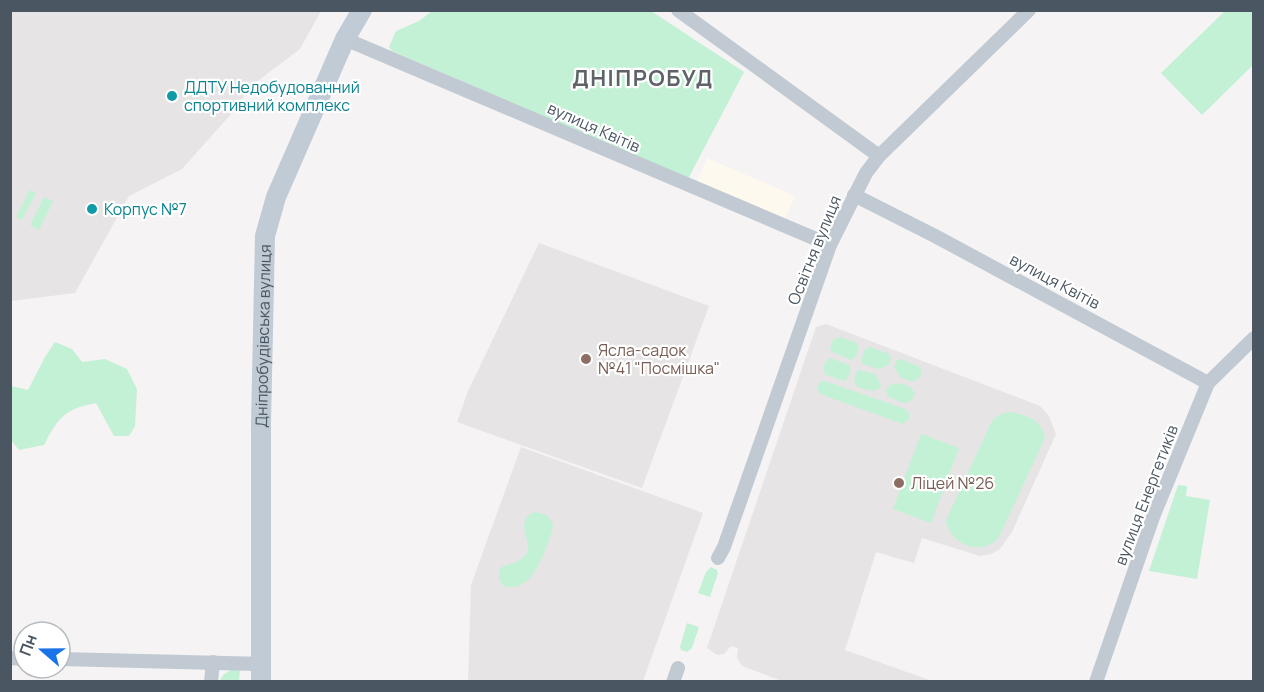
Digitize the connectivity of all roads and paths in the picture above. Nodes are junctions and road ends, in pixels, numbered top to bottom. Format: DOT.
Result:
graph roads {
  1 [pos="362,10"];
  2 [pos="678,10"];
  3 [pos="1029,10"];
  4 [pos="345,39"];
  5 [pos="879,156"];
  6 [pos="854,195"];
  7 [pos="830,245"];
  8 [pos="1254,338"];
  9 [pos="1208,383"];
  10 [pos="718,558"];
  11 [pos="72,659"];
  12 [pos="213,662"];
  13 [pos="678,668"];
  14 [pos="261,673"];
  15 [pos="211,681"];
  16 [pos="673,681"];
  17 [pos="1096,681"];
  1 -- 4 [label="street, Дніпробудівська вулиця"];
  2 -- 5 [label="street"];
  3 -- 5 [label="street, Освітня вулиця"];
  4 -- 7 [label="street, вулиця Квітів"];
  4 -- 14 [label="street, Дніпробудівська вулиця"];
  5 -- 6 [label="street, Освітня вулиця"];
  6 -- 7 [label="street, Освітня вулиця"];
  6 -- 9 [label="street, вулиця Квітів"];
  7 -- 10 [label="street, Освітня вулиця"];
  8 -- 9 [label="street, вулиця Енергетиків"];
  9 -- 17 [label="street, вулиця Енергетиків"];
  11 -- 12 [label="street"];
  12 -- 14 [label="street"];
  12 -- 15 [label="street"];
  13 -- 16 [label="street"];
}
